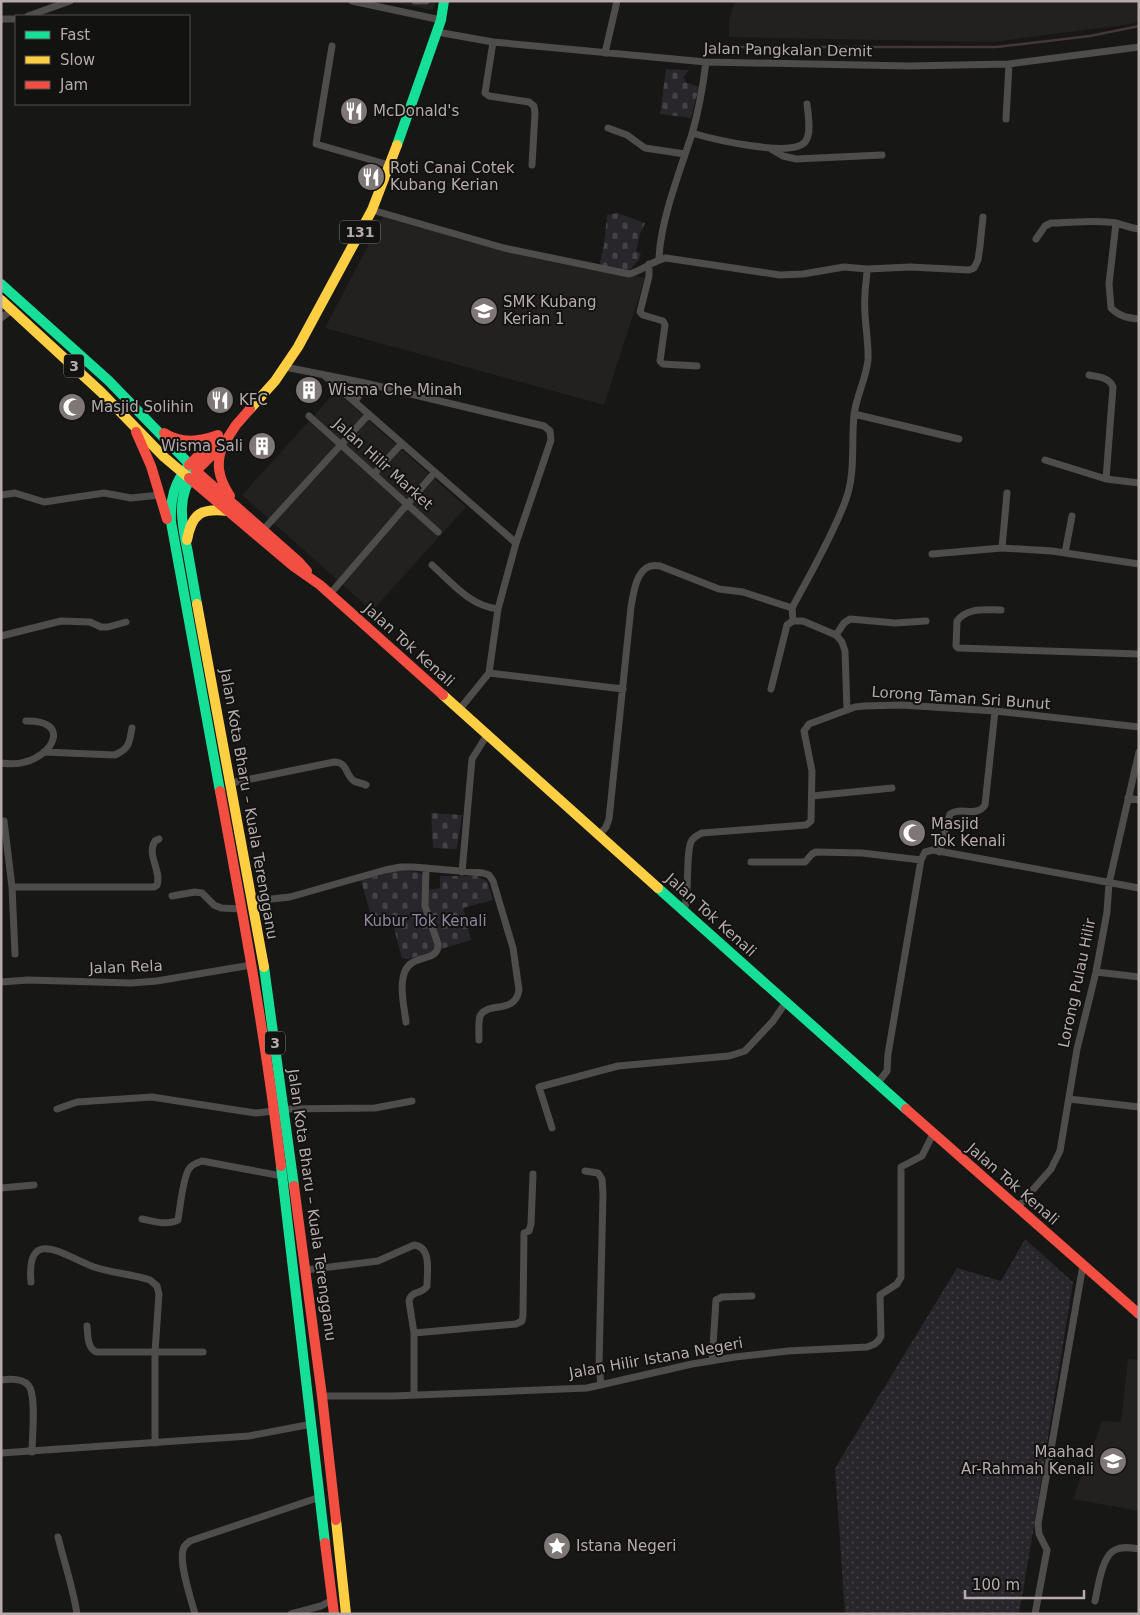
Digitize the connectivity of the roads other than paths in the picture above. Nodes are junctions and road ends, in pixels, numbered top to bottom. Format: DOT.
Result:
graph roads {
  1 [pos="70,1"];
  2 [pos="352,1"];
  3 [pos="415,1"];
  4 [pos="426,1"];
  5 [pos="444,1"];
  6 [pos="453,1"];
  7 [pos="616,2"];
  8 [pos="31,15"];
  9 [pos="1,19"];
  10 [pos="15,19"];
  11 [pos="442,20"];
  12 [pos="437,32"];
  13 [pos="493,42"];
  14 [pos="332,46"];
  15 [pos="1139,47"];
  16 [pos="605,53"];
  17 [pos="706,62"];
  18 [pos="1009,64"];
  19 [pos="807,104"];
  20 [pos="1006,119"];
  21 [pos="608,128"];
  22 [pos="692,133"];
  23 [pos="771,149"];
  24 [pos="685,154"];
  25 [pos="882,155"];
  26 [pos="390,165"];
  27 [pos="532,165"];
  28 [pos="372,210"];
  29 [pos="983,217"];
  30 [pos="1116,223"];
  31 [pos="1139,229"];
  32 [pos="1036,239"];
  33 [pos="659,259"];
  34 [pos="649,264"];
  35 [pos="867,269"];
  36 [pos="1,284"];
  37 [pos="1,300"];
  38 [pos="21,300"];
  39 [pos="12,309"];
  40 [pos="1,318"];
  41 [pos="1139,319"];
  42 [pos="697,366"];
  43 [pos="285,367"];
  44 [pos="1089,374"];
  45 [pos="325,375"];
  46 [pos="365,383"];
  47 [pos="354,402"];
  48 [pos="369,414"];
  49 [pos="854,414"];
  50 [pos="310,416"];
  51 [pos="133,425"];
  52 [pos="151,425"];
  53 [pos="221,439"];
  54 [pos="959,439"];
  55 [pos="341,444"];
  56 [pos="402,444"];
  57 [pos="1045,460"];
  58 [pos="189,472"];
  59 [pos="435,472"];
  60 [pos="374,474"];
  61 [pos="1106,479"];
  62 [pos="1139,483"];
  63 [pos="1007,492"];
  64 [pos="1,494"];
  65 [pos="160,495"];
  66 [pos="407,504"];
  67 [pos="228,511"];
  68 [pos="244,514"];
  69 [pos="1072,516"];
  70 [pos="263,530"];
  71 [pos="438,532"];
  72 [pos="516,543"];
  73 [pos="175,544"];
  74 [pos="186,546"];
  75 [pos="1002,548"];
  76 [pos="1065,553"];
  77 [pos="932,554"];
  78 [pos="1139,564"];
  79 [pos="432,565"];
  80 [pos="320,585"];
  81 [pos="330,594"];
  82 [pos="792,608"];
  83 [pos="498,609"];
  84 [pos="1001,610"];
  85 [pos="793,621"];
  86 [pos="926,621"];
  87 [pos="126,622"];
  88 [pos="836,635"];
  89 [pos="1,636"];
  90 [pos="1139,654"];
  91 [pos="489,673"];
  92 [pos="622,689"];
  93 [pos="771,689"];
  94 [pos="459,710"];
  95 [pos="847,710"];
  96 [pos="995,711"];
  97 [pos="26,721"];
  98 [pos="1139,727"];
  99 [pos="132,728"];
  100 [pos="487,735"];
  101 [pos="44,752"];
  102 [pos="1139,752"];
  103 [pos="1,762"];
  104 [pos="231,783"];
  105 [pos="366,784"];
  106 [pos="892,788"];
  107 [pos="812,796"];
  108 [pos="1128,798"];
  109 [pos="1139,800"];
  110 [pos="4,821"];
  111 [pos="599,835"];
  112 [pos="159,839"];
  113 [pos="939,852"];
  114 [pos="921,860"];
  115 [pos="752,862"];
  116 [pos="426,868"];
  117 [pos="10,871"];
  118 [pos="1,872"];
  119 [pos="462,872"];
  120 [pos="1109,883"];
  121 [pos="12,887"];
  122 [pos="1139,888"];
  123 [pos="172,896"];
  124 [pos="253,901"];
  125 [pos="242,909"];
  126 [pos="684,911"];
  127 [pos="15,954"];
  128 [pos="251,965"];
  129 [pos="1096,972"];
  130 [pos="1139,977"];
  131 [pos="1,982"];
  132 [pos="786,1002"];
  133 [pos="406,1022"];
  134 [pos="478,1040"];
  135 [pos="877,1084"];
  136 [pos="1069,1099"];
  137 [pos="412,1100"];
  138 [pos="1139,1107"];
  139 [pos="57,1109"];
  140 [pos="279,1110"];
  141 [pos="552,1128"];
  142 [pos="933,1134"];
  143 [pos="586,1171"];
  144 [pos="533,1174"];
  145 [pos="282,1176"];
  146 [pos="34,1185"];
  147 [pos="1,1188"];
  148 [pos="1017,1208"];
  149 [pos="142,1219"];
  150 [pos="1083,1265"];
  151 [pos="306,1270"];
  152 [pos="31,1282"];
  153 [pos="752,1296"];
  154 [pos="1139,1314"];
  155 [pos="87,1326"];
  156 [pos="414,1334"];
  157 [pos="155,1352"];
  158 [pos="203,1352"];
  159 [pos="712,1361"];
  160 [pos="1,1380"];
  161 [pos="601,1385"];
  162 [pos="414,1395"];
  163 [pos="322,1396"];
  164 [pos="312,1424"];
  165 [pos="155,1443"];
  166 [pos="32,1452"];
  167 [pos="1,1453"];
  168 [pos="320,1497"];
  169 [pos="58,1537"];
  170 [pos="1139,1549"];
  171 [pos="332,1600"];
  172 [pos="1095,1601"];
  173 [pos="77,1614"];
  174 [pos="195,1614"];
  175 [pos="291,1614"];
  176 [pos="334,1614"];
  177 [pos="346,1614"];
  178 [pos="1036,1614"];
  1 -- 8 [label="street"];
  2 -- 11 [label="street"];
  3 -- 4 [label="street"];
  5 -- 11 [label="main road, 131"];
  6 -- 11 [label="main road, 131"];
  7 -- 16 [label="street"];
  9 -- 10 [label="street"];
  11 -- 12 [label="main road, 131"];
  12 -- 13 [label="street, Jalan Pangkalan Demit"];
  12 -- 26 [label="main road, 131"];
  13 -- 16 [label="street, Jalan Pangkalan Demit"];
  13 -- 27 [label="street"];
  14 -- 26 [label="street"];
  15 -- 18 [label="street, Jalan Pangkalan Demit"];
  16 -- 17 [label="street, Jalan Pangkalan Demit"];
  17 -- 18 [label="street, Jalan Pangkalan Demit"];
  17 -- 22 [label="street"];
  18 -- 20 [label="street"];
  19 -- 23 [label="street"];
  21 -- 24 [label="street"];
  22 -- 23 [label="street"];
  22 -- 24 [label="street"];
  23 -- 25 [label="street"];
  24 -- 33 [label="street"];
  26 -- 28 [label="main road, 131"];
  28 -- 34 [label="street"];
  28 -- 43 [label="main road, 131"];
  29 -- 35 [label="street"];
  30 -- 31 [label="street"];
  30 -- 32 [label="street"];
  30 -- 41 [label="street"];
  33 -- 34 [label="street"];
  33 -- 35 [label="street"];
  34 -- 42 [label="street"];
  35 -- 49 [label="street"];
  36 -- 38 [label="main road, 3"];
  37 -- 39 [label="main road, 3"];
  38 -- 39 [label="street"];
  38 -- 52 [label="main road, 3"];
  39 -- 40 [label="street"];
  39 -- 51 [label="main road, 3"];
  43 -- 45 [label="street"];
  43 -- 53 [label="main road, 131"];
  44 -- 61 [label="street"];
  45 -- 46 [label="street"];
  45 -- 47 [label="street"];
  46 -- 47 [label="street"];
  46 -- 72 [label="street"];
  47 -- 48 [label="street"];
  48 -- 55 [label="street"];
  48 -- 56 [label="street"];
  49 -- 54 [label="street"];
  49 -- 82 [label="street"];
  50 -- 55 [label="street, Jalan Hilir Market"];
  51 -- 58 [label="main road, 3"];
  51 -- 65 [label="main road"];
  52 -- 53 [label="main road"];
  52 -- 58 [label="main road, 3"];
  53 -- 58 [label="main road, 131"];
  53 -- 68 [label="main road"];
  55 -- 60 [label="street, Jalan Hilir Market"];
  55 -- 70 [label="street"];
  56 -- 59 [label="street"];
  56 -- 60 [label="street"];
  57 -- 61 [label="street"];
  58 -- 67 [label="main road, Jalan Tok Kenali"];
  58 -- 68 [label="main road, Jalan Tok Kenali"];
  58 -- 73 [label="main road, 3"];
  58 -- 74 [label="main road, Jalan Kota Bharu – Kuala Terengganu / 3"];
  59 -- 66 [label="street"];
  59 -- 72 [label="street"];
  60 -- 66 [label="street, Jalan Hilir Market"];
  61 -- 62 [label="street"];
  63 -- 75 [label="street"];
  64 -- 65 [label="street"];
  65 -- 73 [label="main road"];
  66 -- 71 [label="street, Jalan Hilir Market"];
  66 -- 81 [label="street"];
  67 -- 74 [label="main road"];
  67 -- 80 [label="main road, Jalan Tok Kenali"];
  68 -- 70 [label="main road, Jalan Tok Kenali"];
  69 -- 76 [label="street"];
  70 -- 80 [label="main road, Jalan Tok Kenali"];
  72 -- 83 [label="street"];
  73 -- 125 [label="main road, Jalan Kota Bharu – Kuala Terengganu / 3"];
  74 -- 104 [label="main road, Jalan Kota Bharu – Kuala Terengganu / 3"];
  75 -- 76 [label="street"];
  75 -- 77 [label="street"];
  76 -- 78 [label="street"];
  79 -- 83 [label="street"];
  80 -- 81 [label="main road, Jalan Tok Kenali"];
  81 -- 94 [label="main road, Jalan Tok Kenali"];
  82 -- 85 [label="street"];
  82 -- 92 [label="street"];
  83 -- 91 [label="street"];
  84 -- 90 [label="street"];
  85 -- 88 [label="street"];
  85 -- 93 [label="street"];
  86 -- 88 [label="street"];
  87 -- 89 [label="street"];
  88 -- 95 [label="street"];
  91 -- 92 [label="street"];
  91 -- 94 [label="street"];
  92 -- 111 [label="street"];
  94 -- 100 [label="main road, Jalan Tok Kenali"];
  95 -- 96 [label="street, Lorong Taman Sri Bunut"];
  95 -- 107 [label="street, Lorong Taman Sri Bunut"];
  96 -- 98 [label="street, Lorong Taman Sri Bunut"];
  96 -- 113 [label="street"];
  97 -- 101 [label="street"];
  99 -- 101 [label="street"];
  100 -- 111 [label="main road, Jalan Tok Kenali"];
  100 -- 119 [label="street"];
  101 -- 103 [label="street"];
  102 -- 108 [label="street, Lorong Pulau Hilir"];
  104 -- 105 [label="street"];
  104 -- 124 [label="main road, Jalan Kota Bharu – Kuala Terengganu / 3"];
  106 -- 107 [label="street"];
  107 -- 126 [label="street, Lorong Taman Sri Bunut"];
  108 -- 109 [label="street"];
  108 -- 120 [label="street, Lorong Pulau Hilir"];
  110 -- 117 [label="street"];
  111 -- 126 [label="main road, Jalan Tok Kenali"];
  112 -- 121 [label="street"];
  113 -- 114 [label="street"];
  113 -- 120 [label="street"];
  114 -- 115 [label="street"];
  114 -- 135 [label="street"];
  116 -- 119 [label="street"];
  116 -- 124 [label="street"];
  116 -- 133 [label="street"];
  117 -- 118 [label="street"];
  117 -- 121 [label="street"];
  119 -- 134 [label="street"];
  120 -- 122 [label="street"];
  120 -- 129 [label="street, Lorong Pulau Hilir"];
  121 -- 127 [label="street"];
  123 -- 125 [label="street"];
  124 -- 140 [label="main road, Jalan Kota Bharu – Kuala Terengganu / 3"];
  125 -- 128 [label="main road, Jalan Kota Bharu – Kuala Terengganu / 3"];
  126 -- 132 [label="main road, Jalan Tok Kenali"];
  128 -- 131 [label="street, Jalan Rela"];
  128 -- 140 [label="main road, Jalan Kota Bharu – Kuala Terengganu / 3"];
  129 -- 130 [label="street"];
  129 -- 136 [label="street, Lorong Pulau Hilir"];
  132 -- 135 [label="main road, Jalan Tok Kenali"];
  132 -- 141 [label="street"];
  135 -- 142 [label="main road, Jalan Tok Kenali"];
  136 -- 138 [label="street"];
  136 -- 148 [label="street, Lorong Pulau Hilir"];
  137 -- 140 [label="street"];
  139 -- 140 [label="street"];
  140 -- 145 [label="main road, Jalan Kota Bharu – Kuala Terengganu / 3"];
  140 -- 151 [label="main road, Jalan Kota Bharu – Kuala Terengganu / 3"];
  142 -- 148 [label="main road, Jalan Tok Kenali"];
  142 -- 159 [label="street, Jalan Hilir Istana Negeri"];
  143 -- 161 [label="street"];
  144 -- 156 [label="street"];
  145 -- 149 [label="street"];
  145 -- 164 [label="main road, Jalan Kota Bharu – Kuala Terengganu / 3"];
  146 -- 147 [label="street"];
  148 -- 150 [label="main road, Jalan Tok Kenali"];
  150 -- 154 [label="main road, Jalan Tok Kenali"];
  150 -- 178 [label="street"];
  151 -- 156 [label="street"];
  151 -- 163 [label="main road, Jalan Kota Bharu – Kuala Terengganu / 3"];
  152 -- 157 [label="street"];
  153 -- 159 [label="street"];
  155 -- 157 [label="street"];
  156 -- 162 [label="street"];
  157 -- 158 [label="street"];
  157 -- 165 [label="street"];
  159 -- 161 [label="street, Jalan Hilir Istana Negeri"];
  160 -- 166 [label="street"];
  161 -- 162 [label="street, Jalan Hilir Istana Negeri"];
  162 -- 163 [label="street, Jalan Hilir Istana Negeri"];
  163 -- 177 [label="main road, Jalan Kota Bharu – Kuala Terengganu / 3"];
  164 -- 165 [label="street"];
  164 -- 168 [label="main road, Jalan Kota Bharu – Kuala Terengganu / 3"];
  165 -- 166 [label="street"];
  166 -- 167 [label="street"];
  168 -- 171 [label="main road, Jalan Kota Bharu – Kuala Terengganu / 3"];
  168 -- 174 [label="street"];
  169 -- 173 [label="street"];
  170 -- 172 [label="street"];
  171 -- 175 [label="street"];
  171 -- 176 [label="main road, Jalan Kota Bharu – Kuala Terengganu / 3"];
}
